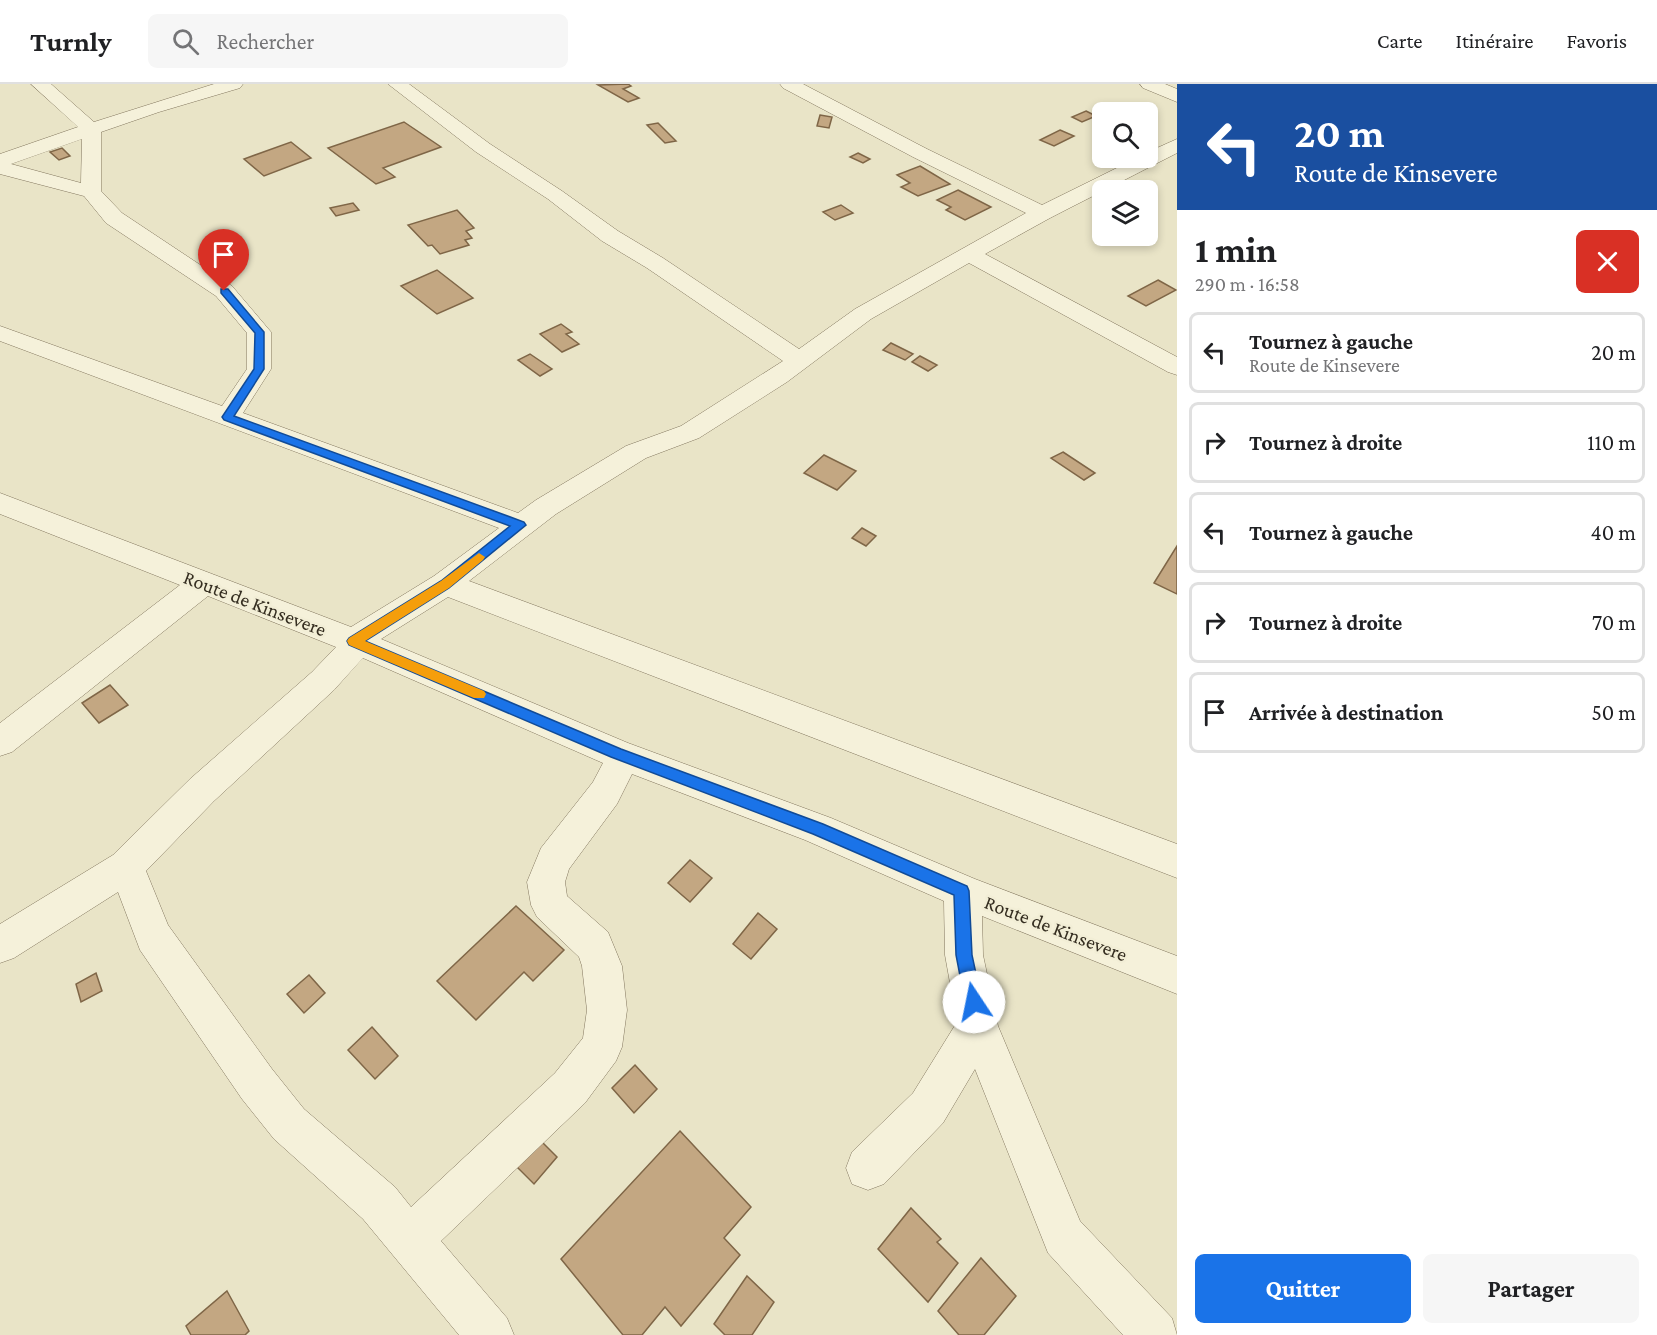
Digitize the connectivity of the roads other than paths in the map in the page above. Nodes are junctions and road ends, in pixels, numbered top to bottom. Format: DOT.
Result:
graph roads {
  1 [pos="40,84"];
  2 [pos="234,84"];
  3 [pos="397,84"];
  4 [pos="789,84"];
  5 [pos="1149,84"];
  6 [pos="1177,96"];
  7 [pos="90,129"];
  8 [pos="1177,145"];
  9 [pos="0,161"];
  10 [pos="0,167"];
  11 [pos="91,192"];
  12 [pos="1042,213"];
  13 [pos="970,255"];
  14 [pos="0,333"];
  15 [pos="798,360"];
  16 [pos="1177,367"];
  17 [pos="228,417"];
  18 [pos="0,503"];
  19 [pos="520,525"];
  20 [pos="203,584"];
  21 [pos="445,584"];
  22 [pos="354,641"];
  23 [pos="0,742"];
  24 [pos="616,753"];
  25 [pos="1177,861"];
  26 [pos="126,867"];
  27 [pos="962,891"];
  28 [pos="0,945"];
  29 [pos="1177,975"];
  30 [pos="978,1026"];
  31 [pos="868,1168"];
  32 [pos="409,1240"];
  33 [pos="490,1335"];
  34 [pos="1155,1335"];
  1 -- 7 [label="street"];
  2 -- 7 [label="street"];
  3 -- 15 [label="street"];
  4 -- 12 [label="street"];
  5 -- 6 [label="street"];
  7 -- 9 [label="street"];
  7 -- 11 [label="street"];
  8 -- 12 [label="street"];
  10 -- 11 [label="street"];
  11 -- 17 [label="street"];
  12 -- 13 [label="street"];
  13 -- 15 [label="street"];
  13 -- 16 [label="street"];
  14 -- 17 [label="street"];
  15 -- 19 [label="street"];
  17 -- 19 [label="street"];
  18 -- 20 [label="street, Route de Kinsevere"];
  19 -- 21 [label="street"];
  20 -- 22 [label="street, Route de Kinsevere"];
  20 -- 23 [label="street"];
  21 -- 22 [label="street"];
  21 -- 25 [label="street"];
  22 -- 24 [label="street, Route de Kinsevere"];
  22 -- 26 [label="street"];
  24 -- 27 [label="street, Route de Kinsevere"];
  24 -- 32 [label="street"];
  26 -- 28 [label="street"];
  26 -- 32 [label="street"];
  27 -- 29 [label="street, Route de Kinsevere"];
  27 -- 30 [label="street"];
  30 -- 31 [label="street"];
  30 -- 34 [label="street"];
  32 -- 33 [label="street"];
}
